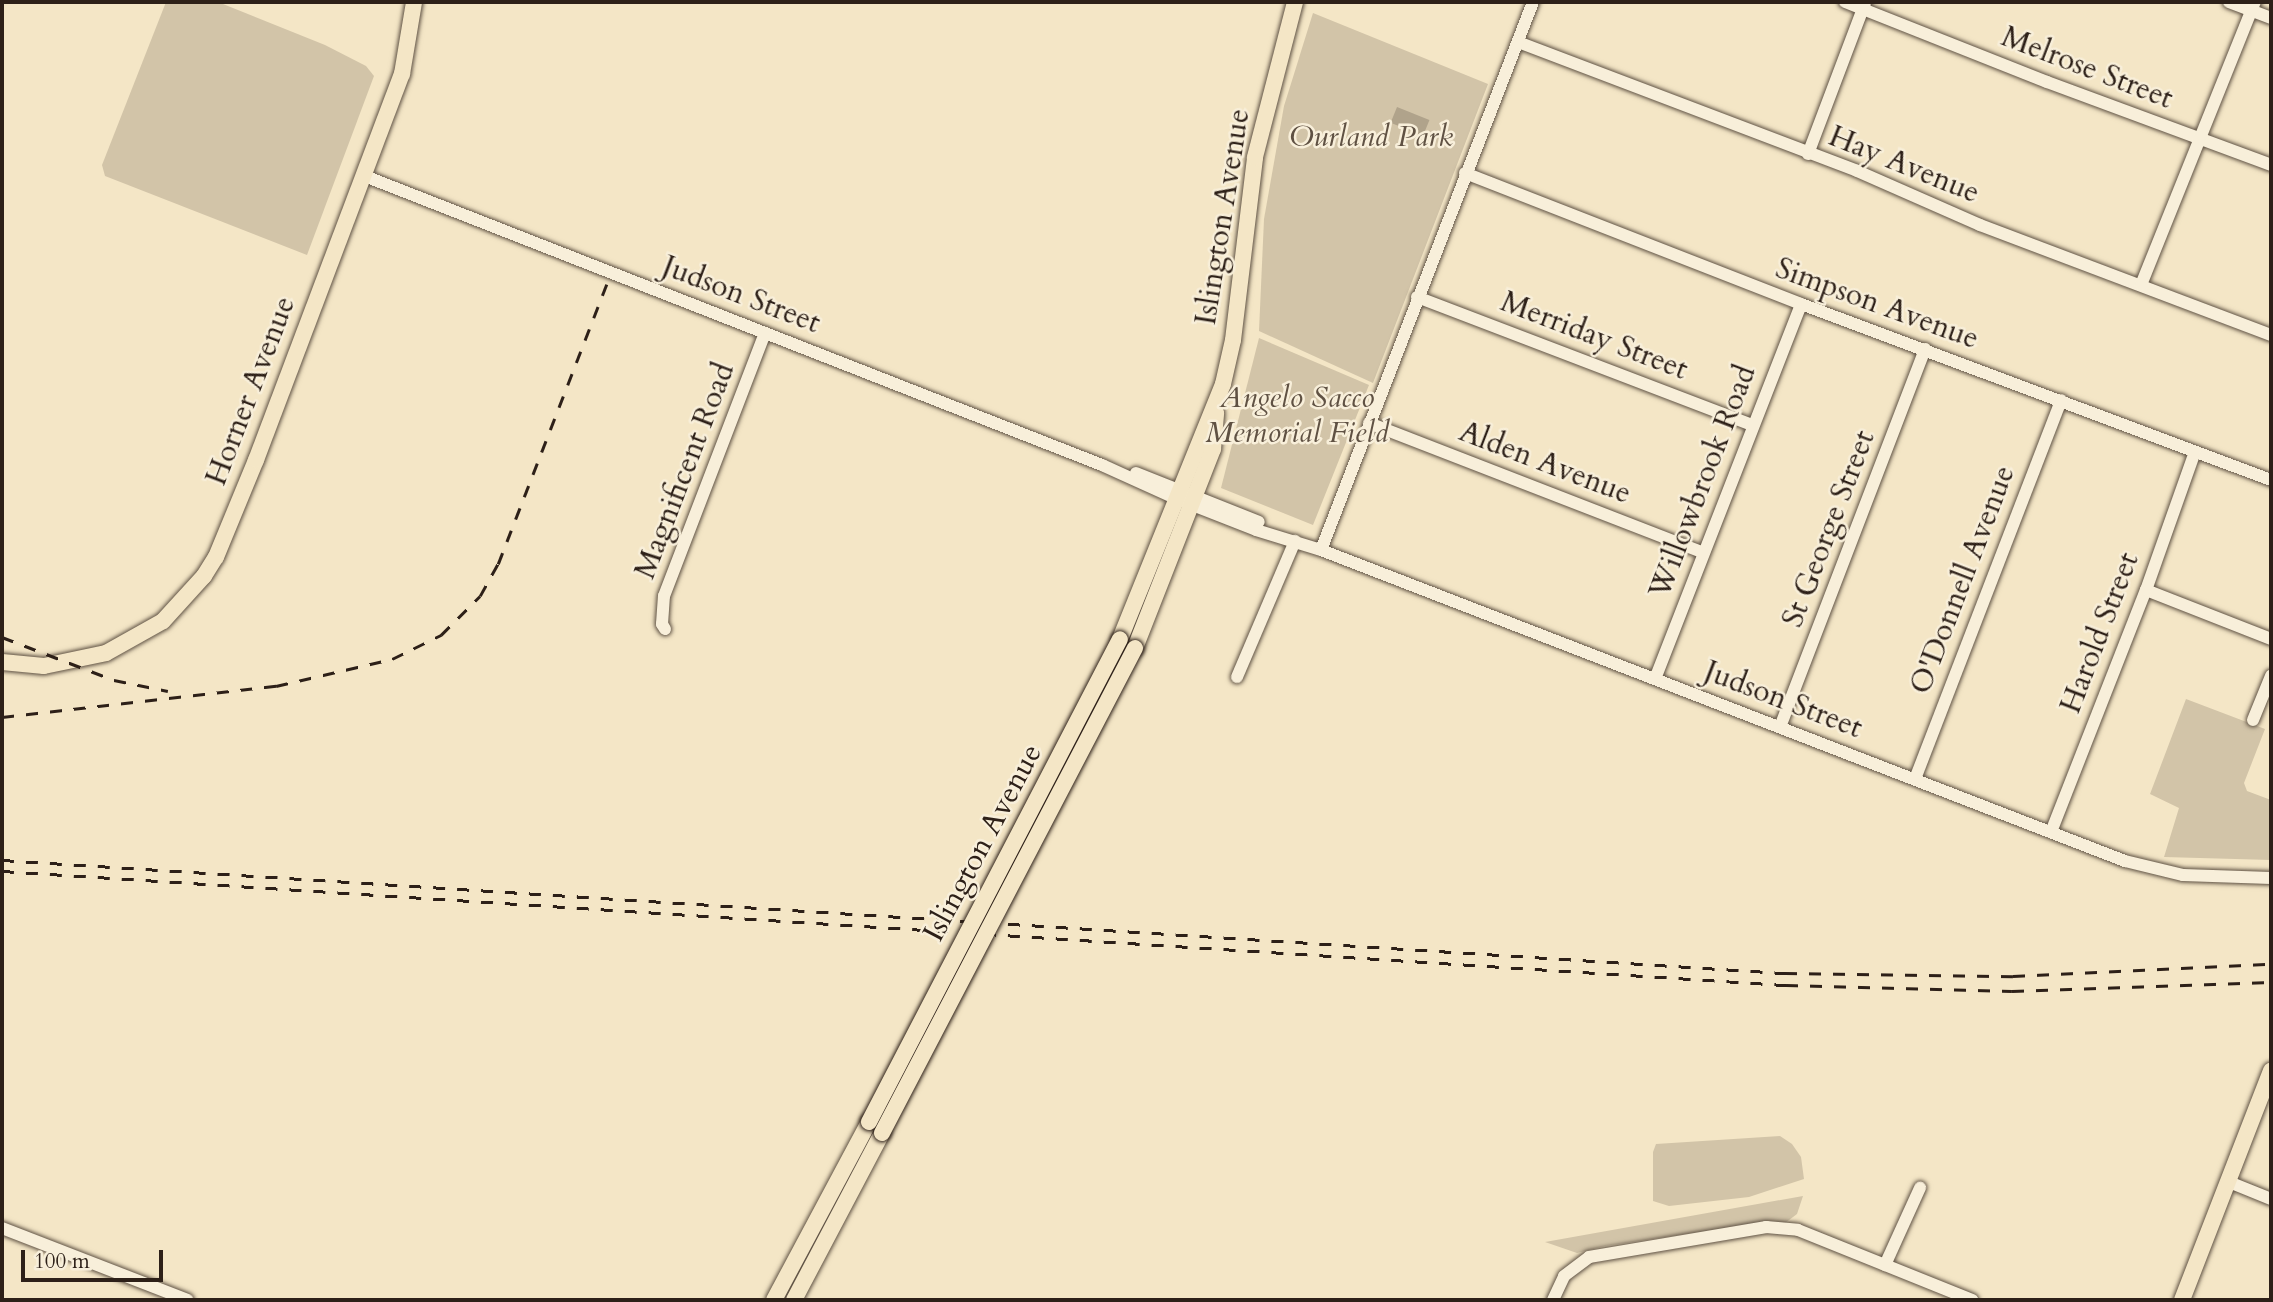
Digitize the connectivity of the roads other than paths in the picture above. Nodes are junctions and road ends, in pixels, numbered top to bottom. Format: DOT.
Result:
graph roads {
  1 [pos="414,2"];
  2 [pos="1295,2"];
  3 [pos="1533,2"];
  4 [pos="1845,2"];
  5 [pos="2228,2"];
  6 [pos="1864,5"];
  7 [pos="2253,6"];
  8 [pos="2271,18"];
  9 [pos="1518,42"];
  10 [pos="2200,138"];
  11 [pos="1808,153"];
  12 [pos="2271,165"];
  13 [pos="1465,173"];
  14 [pos="362,175"];
  15 [pos="2141,285"];
  16 [pos="1417,297"];
  17 [pos="1801,304"];
  18 [pos="765,333"];
  19 [pos="2271,335"];
  20 [pos="1925,349"];
  21 [pos="2060,400"];
  22 [pos="1369,422"];
  23 [pos="1752,425"];
  24 [pos="2195,452"];
  25 [pos="2271,481"];
  26 [pos="1186,498"];
  27 [pos="1289,539"];
  28 [pos="1321,550"];
  29 [pos="1702,552"];
  30 [pos="2146,590"];
  31 [pos="665,629"];
  32 [pos="2271,639"];
  33 [pos="2,662"];
  34 [pos="2271,676"];
  35 [pos="1237,677"];
  36 [pos="1655,679"];
  37 [pos="2253,720"];
  38 [pos="1780,727"];
  39 [pos="1915,779"];
  40 [pos="2051,832"];
  41 [pos="2271,878"];
  42 [pos="2271,1072"];
  43 [pos="2229,1182"];
  44 [pos="1920,1188"];
  45 [pos="2271,1199"];
  46 [pos="2,1228"];
  47 [pos="1885,1265"];
  48 [pos="188,1300"];
  49 [pos="774,1300"];
  50 [pos="794,1300"];
  51 [pos="1553,1300"];
  52 [pos="1972,1300"];
  53 [pos="2182,1300"];
  1 -- 14 [label="main road, Horner Avenue"];
  2 -- 26 [label="main road, Islington Avenue"];
  3 -- 9 [label="street"];
  4 -- 6 [label="street, Melrose Street"];
  5 -- 7 [label="street"];
  6 -- 10 [label="street, Melrose Street"];
  6 -- 11 [label="street"];
  7 -- 8 [label="street"];
  7 -- 10 [label="street"];
  9 -- 11 [label="street, Hay Avenue"];
  9 -- 13 [label="street"];
  10 -- 12 [label="street, Melrose Street"];
  10 -- 15 [label="street"];
  11 -- 15 [label="street, Hay Avenue"];
  13 -- 16 [label="street"];
  13 -- 17 [label="street, Simpson Avenue"];
  14 -- 18 [label="street, Judson Street"];
  14 -- 33 [label="main road, Horner Avenue"];
  15 -- 19 [label="street, Hay Avenue"];
  16 -- 22 [label="street"];
  16 -- 23 [label="street, Merriday Street"];
  17 -- 20 [label="street, Simpson Avenue"];
  17 -- 23 [label="street, Willowbrook Road"];
  18 -- 26 [label="street, Judson Street"];
  18 -- 31 [label="street, Magnificent Road"];
  20 -- 21 [label="street, Simpson Avenue"];
  20 -- 38 [label="street, St George Street"];
  21 -- 24 [label="street, Simpson Avenue"];
  21 -- 39 [label="street, O'Donnell Avenue"];
  22 -- 28 [label="street"];
  22 -- 29 [label="street, Alden Avenue"];
  23 -- 29 [label="street, Willowbrook Road"];
  24 -- 25 [label="street, Simpson Avenue"];
  24 -- 30 [label="street, Harold Street"];
  26 -- 27 [label="street, Judson Street"];
  26 -- 49 [label="main road, Islington Avenue, bridge"];
  26 -- 50 [label="main road, Islington Avenue, bridge"];
  27 -- 28 [label="street, Judson Street"];
  27 -- 35 [label="street"];
  28 -- 36 [label="street, Judson Street"];
  29 -- 36 [label="street, Willowbrook Road"];
  30 -- 32 [label="street"];
  30 -- 40 [label="street, Harold Street"];
  34 -- 37 [label="street"];
  36 -- 38 [label="street, Judson Street"];
  38 -- 39 [label="street, Judson Street"];
  39 -- 40 [label="street, Judson Street"];
  40 -- 41 [label="street, Judson Street"];
  42 -- 43 [label="main road"];
  43 -- 45 [label="street"];
  43 -- 53 [label="main road"];
  44 -- 47 [label="street"];
  46 -- 48 [label="street"];
  47 -- 51 [label="street"];
  47 -- 52 [label="street"];
}
